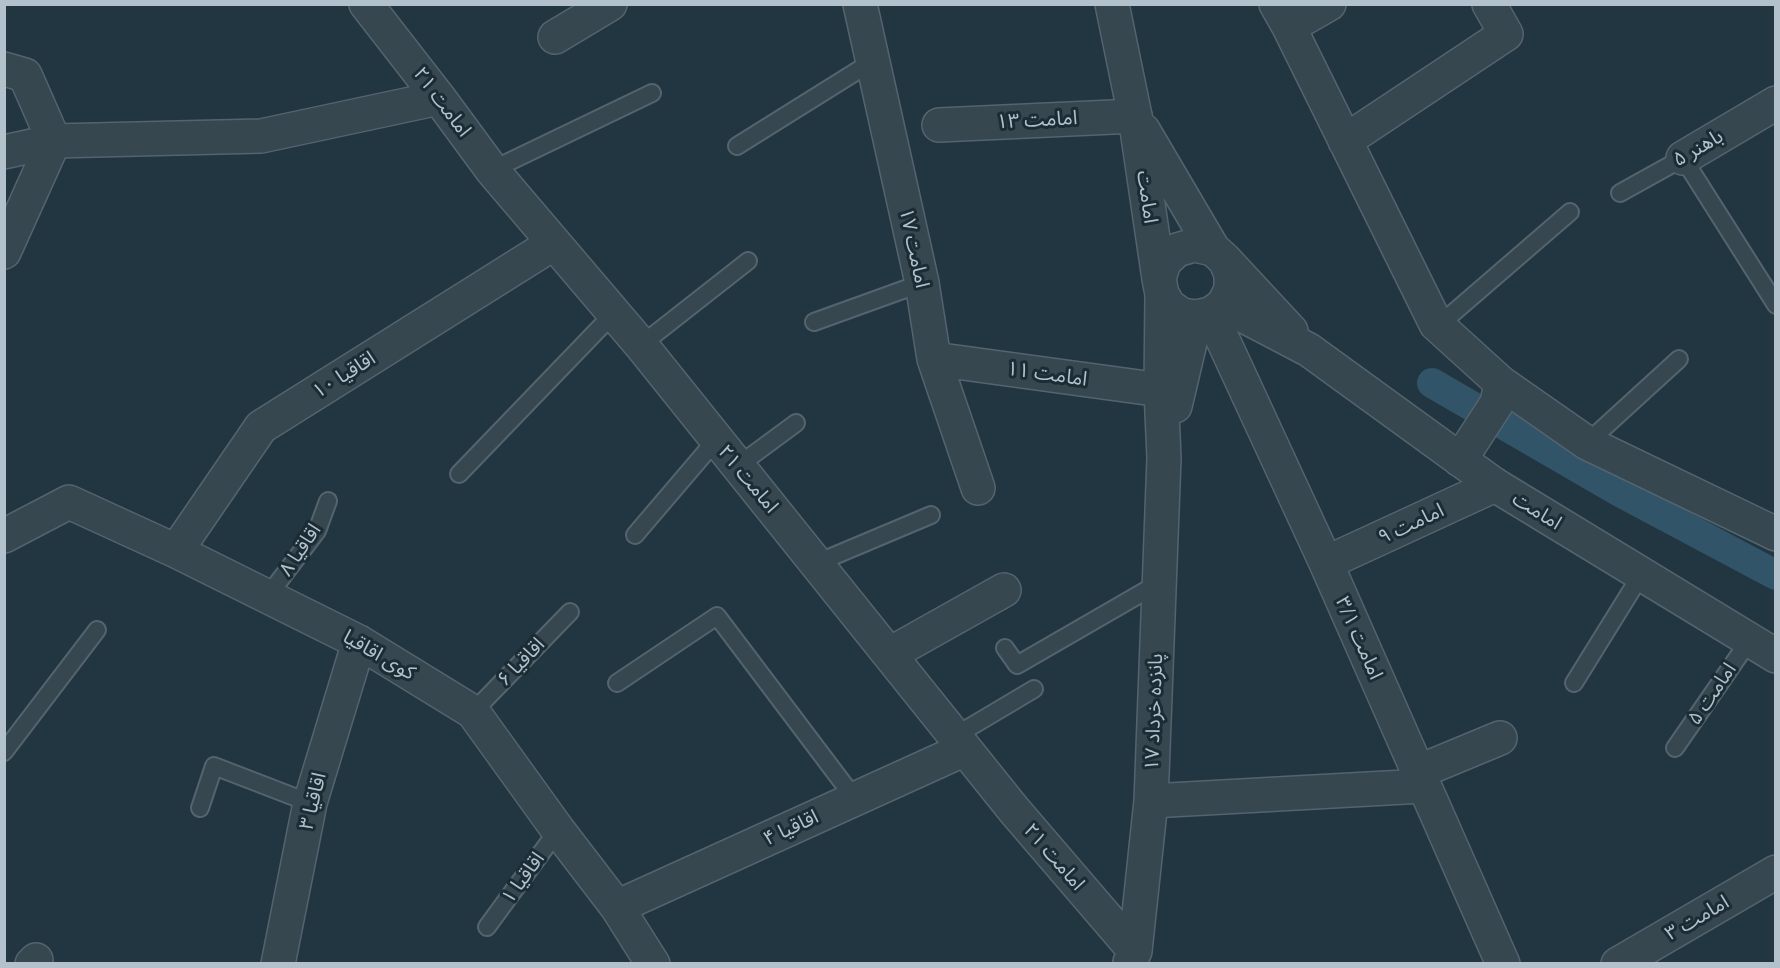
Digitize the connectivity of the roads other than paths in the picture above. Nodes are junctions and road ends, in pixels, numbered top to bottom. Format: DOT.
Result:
graph roads {
  1 [pos="366,4"];
  2 [pos="610,4"];
  3 [pos="860,4"];
  4 [pos="1112,4"];
  5 [pos="1329,4"];
  6 [pos="1489,4"];
  7 [pos="1283,16"];
  8 [pos="555,37"];
  9 [pos="873,61"];
  10 [pos="4,69"];
  11 [pos="652,93"];
  12 [pos="439,98"];
  13 [pos="1776,103"];
  14 [pos="1135,116"];
  15 [pos="939,125"];
  16 [pos="54,141"];
  17 [pos="1345,141"];
  18 [pos="737,146"];
  19 [pos="4,152"];
  20 [pos="1683,158"];
  21 [pos="492,170"];
  22 [pos="1620,193"];
  23 [pos="1570,212"];
  24 [pos="554,243"];
  25 [pos="4,252"];
  26 [pos="1219,254"];
  27 [pos="748,261"];
  28 [pos="922,284"];
  29 [pos="1160,287"];
  30 [pos="1776,305"];
  31 [pos="1210,312"];
  32 [pos="614,313"];
  33 [pos="814,322"];
  34 [pos="1438,326"];
  35 [pos="641,345"];
  36 [pos="1309,350"];
  37 [pos="934,358"];
  38 [pos="1679,358"];
  39 [pos="1161,390"];
  40 [pos="1493,405"];
  41 [pos="796,423"];
  42 [pos="716,440"];
  43 [pos="1587,443"];
  44 [pos="1164,458"];
  45 [pos="1460,460"];
  46 [pos="739,465"];
  47 [pos="459,474"];
  48 [pos="1495,485"];
  49 [pos="978,488"];
  50 [pos="328,501"];
  51 [pos="931,515"];
  52 [pos="1776,534"];
  53 [pos="4,536"];
  54 [pos="635,536"];
  55 [pos="176,551"];
  56 [pos="817,563"];
  57 [pos="1326,563"];
  58 [pos="1641,575"];
  59 [pos="1159,583"];
  60 [pos="1004,590"];
  61 [pos="267,597"];
  62 [pos="570,612"];
  63 [pos="97,630"];
  64 [pos="359,642"];
  65 [pos="1005,648"];
  66 [pos="1762,648"];
  67 [pos="890,654"];
  68 [pos="617,683"];
  69 [pos="1574,683"];
  70 [pos="1034,689"];
  71 [pos="473,712"];
  72 [pos="1500,738"];
  73 [pos="960,743"];
  74 [pos="1675,748"];
  75 [pos="4,752"];
  76 [pos="1420,779"];
  77 [pos="855,799"];
  78 [pos="1151,801"];
  79 [pos="310,803"];
  80 [pos="200,808"];
  81 [pos="558,830"];
  82 [pos="1776,872"];
  83 [pos="617,907"];
  84 [pos="487,927"];
  85 [pos="1132,957"];
  86 [pos="278,963"];
  87 [pos="653,963"];
  88 [pos="1503,963"];
  89 [pos="1618,963"];
  1 -- 12 [label="street, امامت ۲۱"];
  2 -- 8 [label="street"];
  3 -- 9 [label="street, امامت ۱۷"];
  4 -- 14 [label="street, امامت"];
  5 -- 7 [label="street"];
  6 -- 17 [label="street"];
  7 -- 17 [label="street"];
  9 -- 18 [label="lane"];
  9 -- 28 [label="street, امامت ۱۷"];
  10 -- 16 [label="street"];
  11 -- 21 [label="lane"];
  12 -- 16 [label="street"];
  12 -- 21 [label="street, امامت ۲۱"];
  13 -- 20 [label="street, باهنر ۵"];
  14 -- 15 [label="street, امامت ۱۳"];
  14 -- 26 [label="street, امامت"];
  14 -- 29 [label="street, امامت"];
  16 -- 19 [label="street"];
  16 -- 25 [label="street"];
  17 -- 34 [label="street"];
  20 -- 22 [label="lane, باهنر ۵"];
  20 -- 30 [label="lane"];
  21 -- 24 [label="street, امامت ۲۱"];
  23 -- 34 [label="lane"];
  24 -- 32 [label="street, امامت ۲۱"];
  24 -- 55 [label="street, اقاقیا ۱۰"];
  26 -- 29 [label="street"];
  26 -- 31 [label="street"];
  26 -- 36 [label="street, امامت"];
  27 -- 35 [label="lane"];
  28 -- 33 [label="lane"];
  28 -- 37 [label="street, امامت ۱۷"];
  29 -- 31 [label="street"];
  29 -- 39 [label="street, پانزده خرداد ۱۷"];
  31 -- 36 [label="street, امامت"];
  31 -- 44 [label="street, پانزده خرداد ۱۷"];
  31 -- 57 [label="street, امامت ۳/۱"];
  32 -- 35 [label="street, امامت ۲۱"];
  32 -- 47 [label="lane"];
  34 -- 40 [label="street"];
  35 -- 42 [label="street, امامت ۲۱"];
  36 -- 45 [label="street, امامت"];
  37 -- 39 [label="street, امامت ۱۱"];
  37 -- 49 [label="street, امامت ۱۷"];
  38 -- 43 [label="lane"];
  39 -- 44 [label="street, پانزده خرداد ۱۷"];
  40 -- 43 [label="street"];
  40 -- 45 [label="street"];
  41 -- 46 [label="lane"];
  42 -- 46 [label="street, امامت ۲۱"];
  42 -- 54 [label="lane"];
  43 -- 52 [label="street"];
  44 -- 59 [label="street, پانزده خرداد ۱۷"];
  45 -- 48 [label="street, امامت"];
  46 -- 56 [label="street, امامت ۲۱"];
  48 -- 57 [label="street, امامت ۹"];
  48 -- 58 [label="street, امامت"];
  50 -- 61 [label="lane, اقاقیا ۸"];
  51 -- 56 [label="lane"];
  53 -- 55 [label="street, کوی اقاقیا"];
  55 -- 61 [label="street, کوی اقاقیا"];
  56 -- 67 [label="street, امامت ۲۱"];
  57 -- 76 [label="street, امامت ۳/۱"];
  58 -- 66 [label="street, امامت"];
  58 -- 69 [label="lane"];
  59 -- 65 [label="lane"];
  59 -- 78 [label="street, پانزده خرداد ۱۷"];
  60 -- 67 [label="street"];
  61 -- 64 [label="street, کوی اقاقیا"];
  62 -- 71 [label="lane, اقاقیا ۶"];
  63 -- 75 [label="lane"];
  64 -- 71 [label="street, کوی اقاقیا"];
  64 -- 79 [label="street, اقاقیا ۳"];
  66 -- 74 [label="lane, امامت ۵"];
  67 -- 73 [label="street, امامت ۲۱"];
  68 -- 77 [label="lane"];
  70 -- 73 [label="lane"];
  71 -- 81 [label="street, کوی اقاقیا"];
  72 -- 76 [label="street"];
  73 -- 77 [label="street, اقاقیا ۴"];
  73 -- 85 [label="street, امامت ۲۱"];
  76 -- 78 [label="street"];
  76 -- 88 [label="street, امامت ۳/۱"];
  77 -- 83 [label="street, اقاقیا ۴"];
  78 -- 85 [label="street, پانزده خرداد ۱۷"];
  79 -- 80 [label="lane"];
  79 -- 86 [label="street, اقاقیا ۳"];
  81 -- 83 [label="street, کوی اقاقیا"];
  81 -- 84 [label="lane, اقاقیا ۱"];
  82 -- 89 [label="street, امامت ۳"];
  83 -- 87 [label="street, کوی اقاقیا"];
}
